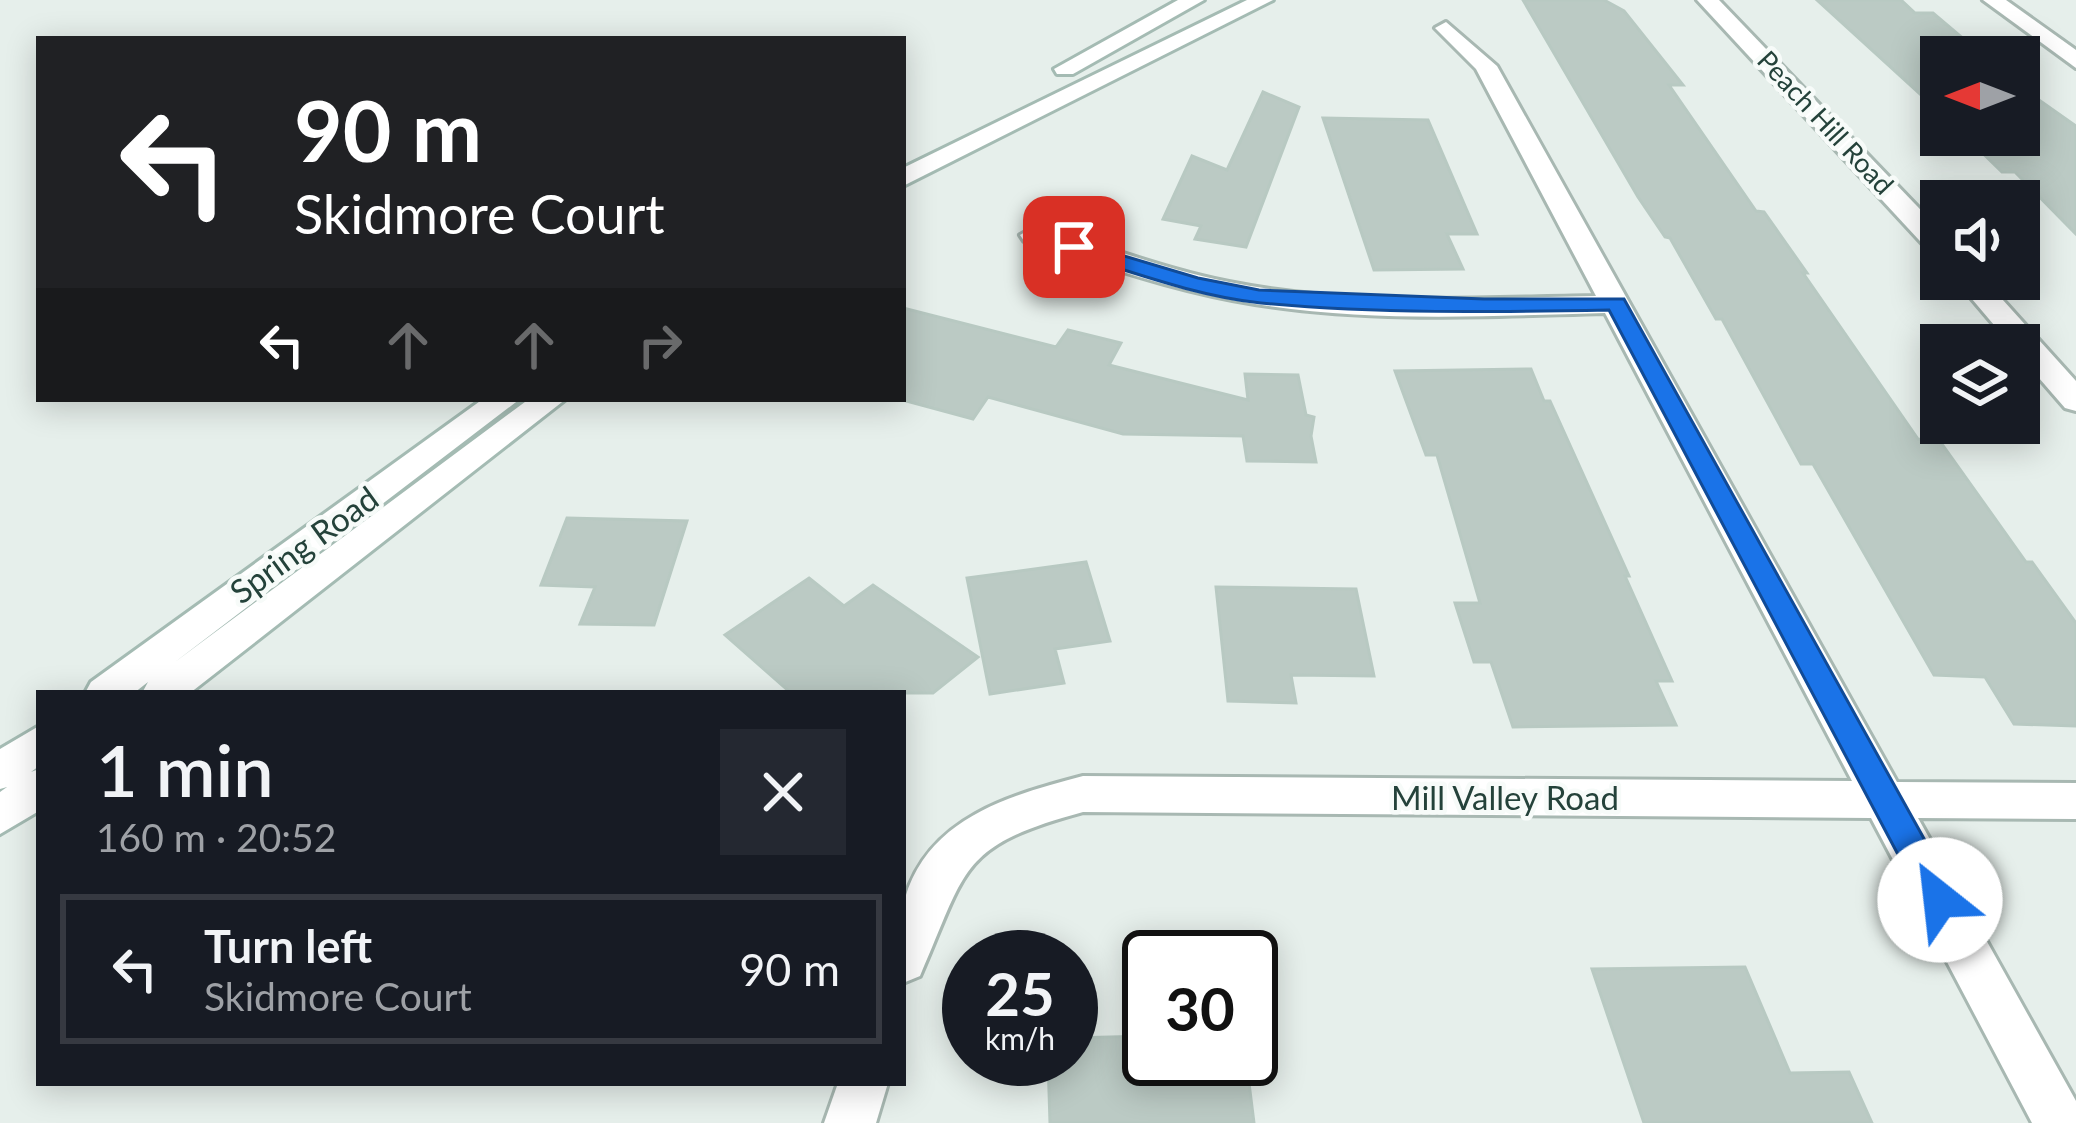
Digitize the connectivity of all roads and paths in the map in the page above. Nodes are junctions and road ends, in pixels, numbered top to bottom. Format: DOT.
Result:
graph roads {
  1 [pos="1194,0"];
  2 [pos="1263,0"];
  3 [pos="1707,0"];
  4 [pos="1994,0"];
  5 [pos="1446,28"];
  6 [pos="2076,61"];
  7 [pos="906,153"];
  8 [pos="906,177"];
  9 [pos="1920,226"];
  10 [pos="1034,235"];
  11 [pos="1987,300"];
  12 [pos="1616,304"];
  13 [pos="2076,401"];
  14 [pos="500,402"];
  15 [pos="546,402"];
  16 [pos="109,690"];
  17 [pos="166,690"];
  18 [pos="36,745"];
  19 [pos="0,772"];
  20 [pos="36,789"];
  21 [pos="1886,801"];
  22 [pos="2076,801"];
  23 [pos="0,816"];
  24 [pos="906,952"];
  25 [pos="862,1086"];
  26 [pos="850,1123"];
  27 [pos="2060,1123"];
  1 -- 7 [label="street"];
  2 -- 8 [label="street"];
  3 -- 9 [label="street, Peach Hill Road"];
  4 -- 6 [label="street"];
  5 -- 12 [label="street"];
  10 -- 12 [label="street"];
  11 -- 13 [label="street"];
  12 -- 21 [label="street"];
  14 -- 16 [label="street, Spring Road"];
  15 -- 17 [label="street, Spring Road"];
  18 -- 19 [label="street"];
  20 -- 23 [label="street"];
  21 -- 22 [label="street, Mill Valley Road"];
  21 -- 24 [label="street, Mill Valley Road"];
  21 -- 27 [label="street"];
  25 -- 26 [label="street"];
}
